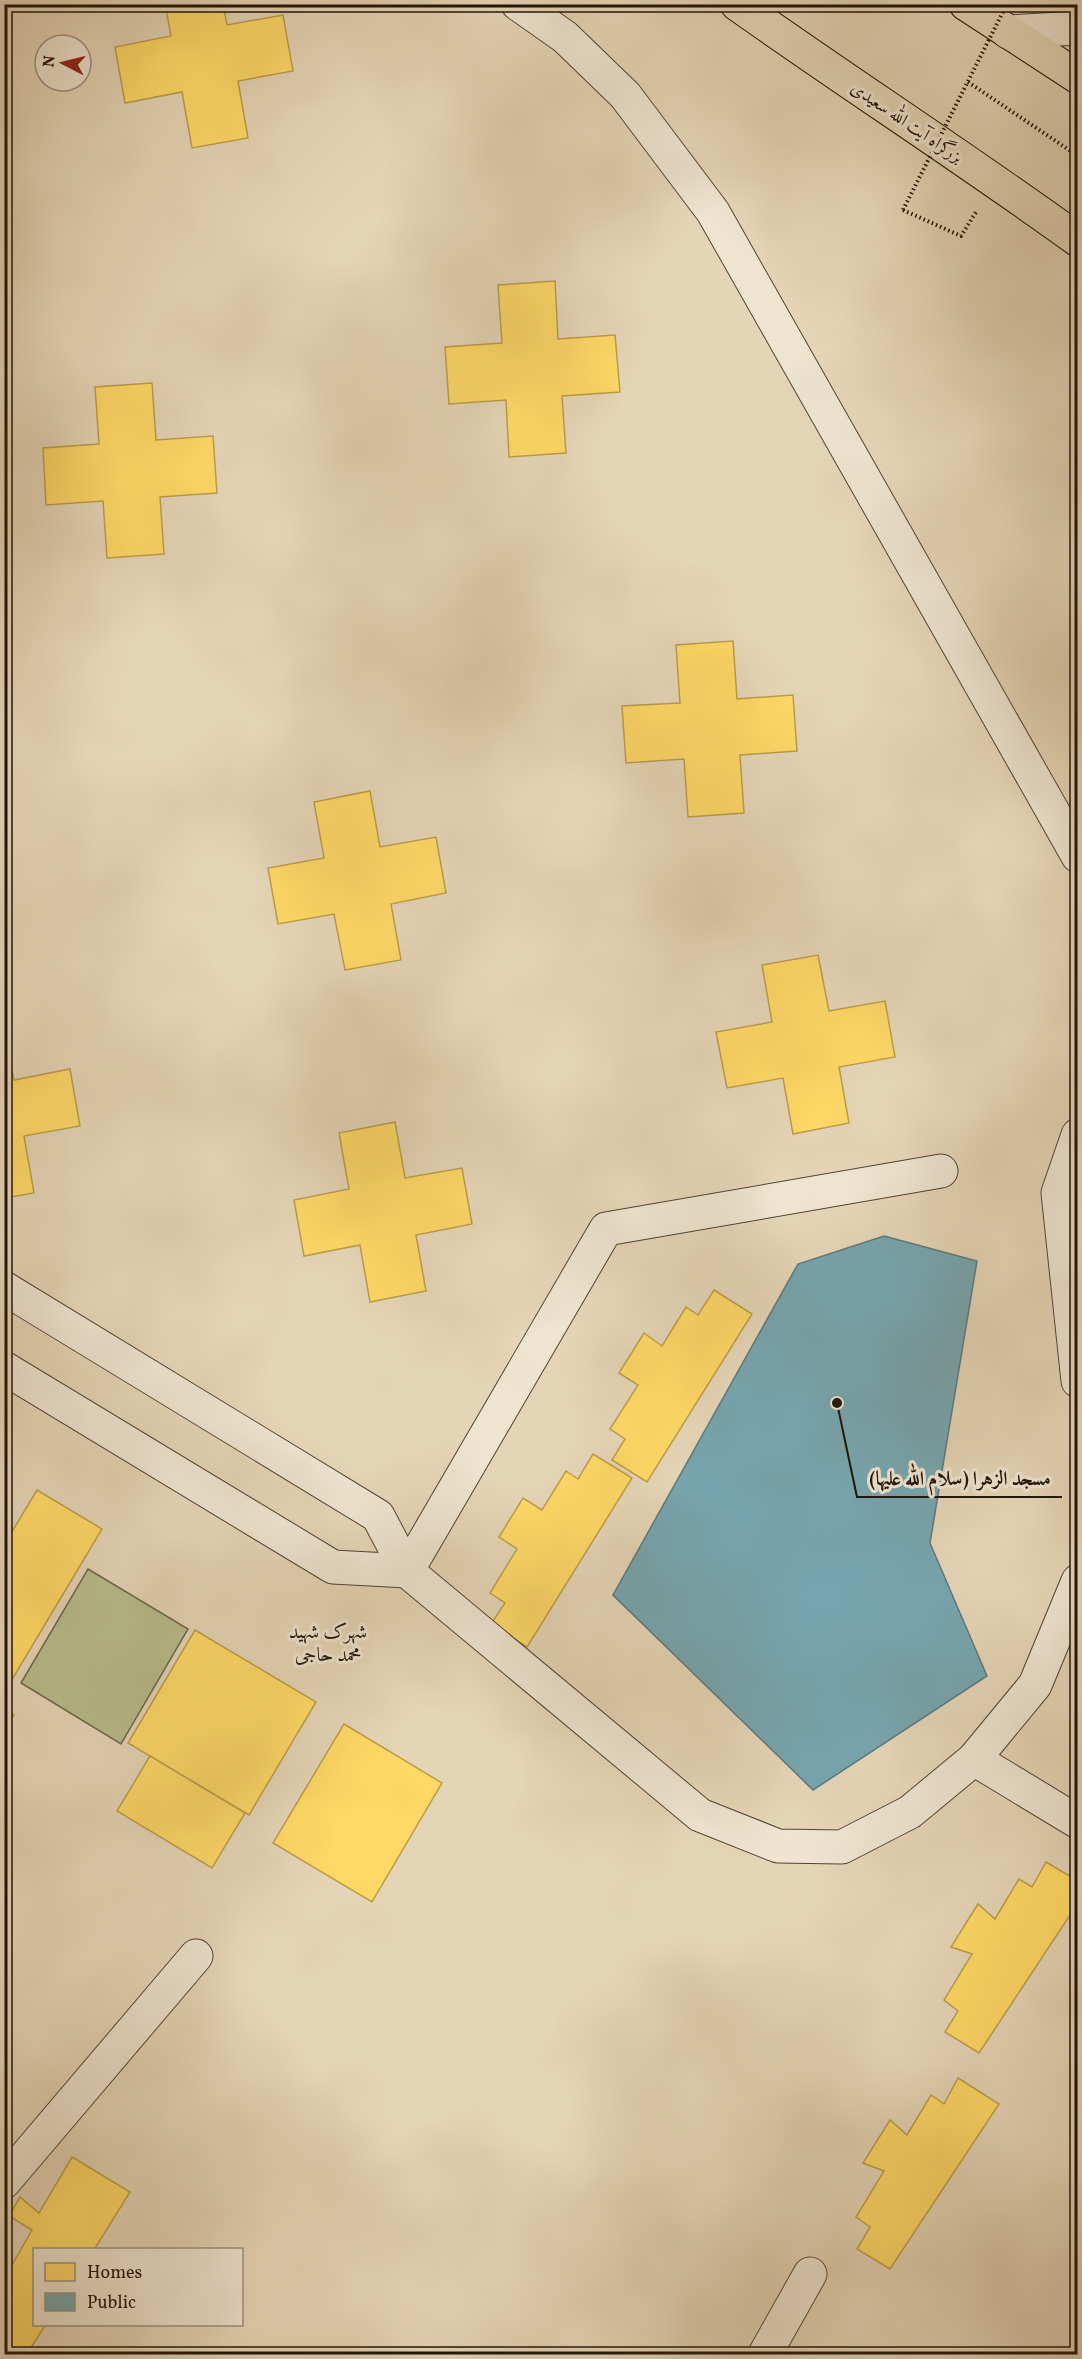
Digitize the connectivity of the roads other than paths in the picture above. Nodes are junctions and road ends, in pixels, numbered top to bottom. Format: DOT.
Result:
graph roads {
  1 [pos="518,4"];
  2 [pos="737,4"];
  3 [pos="966,4"];
  4 [pos="1007,18"];
  5 [pos="1077,28"];
  6 [pos="1077,77"];
  7 [pos="1077,240"];
  8 [pos="1077,856"];
  9 [pos="1077,1135"];
  10 [pos="941,1171"];
  11 [pos="4,1288"];
  12 [pos="4,1368"];
  13 [pos="1077,1381"];
  14 [pos="407,1571"];
  15 [pos="1077,1581"];
  16 [pos="974,1759"];
  17 [pos="1077,1822"];
  18 [pos="196,1956"];
  19 [pos="4,2182"];
  20 [pos="810,2274"];
  21 [pos="765,2355"];
  1 -- 8 [label="street"];
  2 -- 7 [label="highway, بزرگراه آیت الله سعیدی"];
  3 -- 4 [label="highway"];
  4 -- 5 [label="street"];
  4 -- 6 [label="highway"];
  9 -- 13 [label="street"];
  10 -- 14 [label="street"];
  11 -- 14 [label="street"];
  12 -- 14 [label="street"];
  14 -- 16 [label="street"];
  15 -- 16 [label="street"];
  16 -- 17 [label="street"];
  18 -- 19 [label="street"];
  20 -- 21 [label="street"];
}
